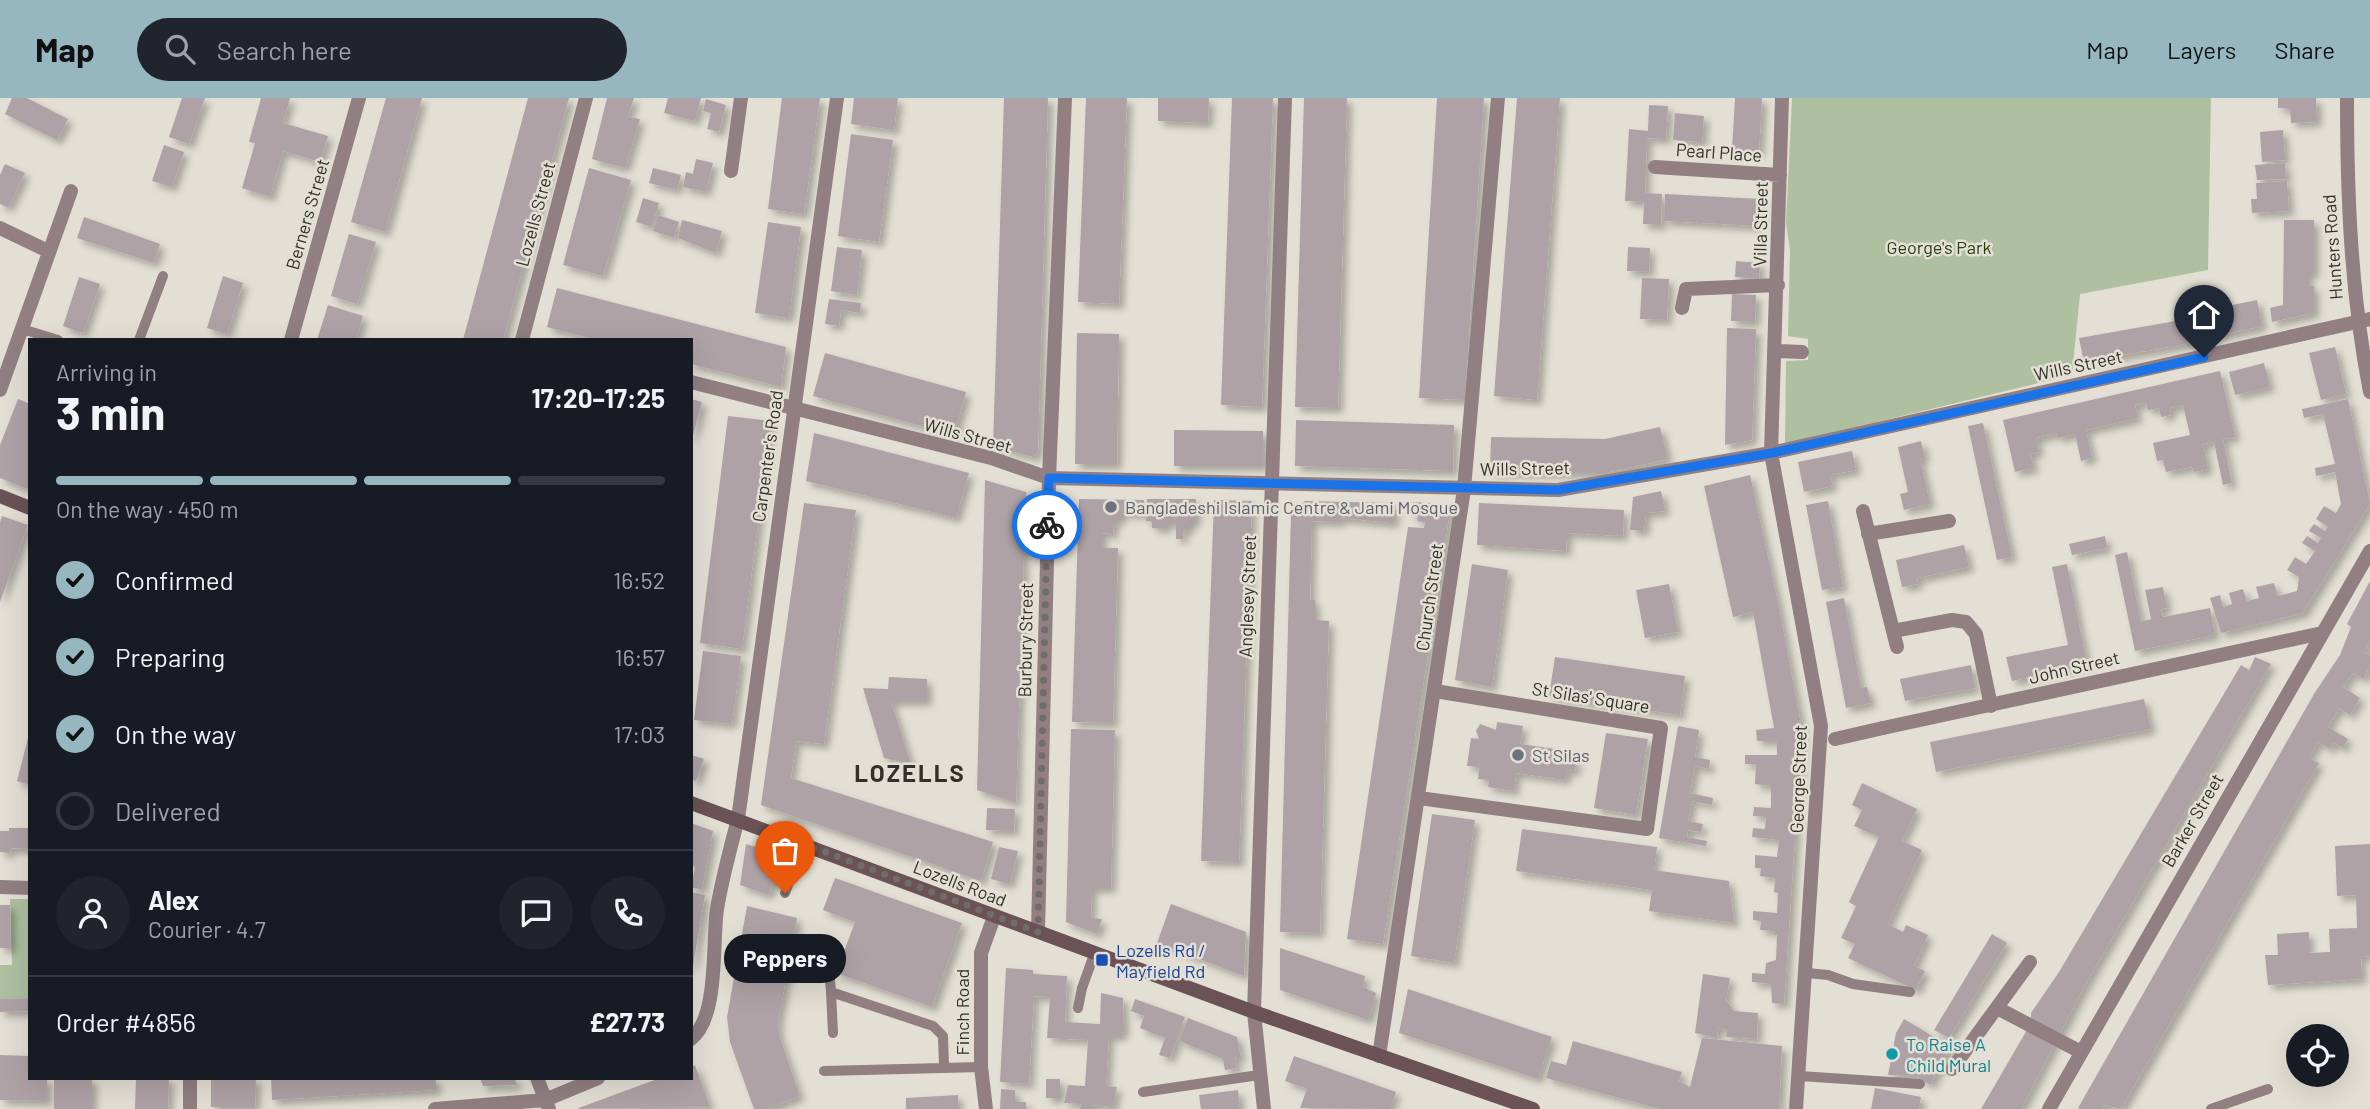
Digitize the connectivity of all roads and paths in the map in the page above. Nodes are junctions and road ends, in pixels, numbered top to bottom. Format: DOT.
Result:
graph roads {
  1 [pos="359,98"];
  2 [pos="586,98"];
  3 [pos="741,98"];
  4 [pos="837,98"];
  5 [pos="1065,98"];
  6 [pos="1285,98"];
  7 [pos="1498,98"];
  8 [pos="1782,98"];
  9 [pos="2347,98"];
  10 [pos="1655,167"];
  11 [pos="731,171"];
  12 [pos="1780,175"];
  13 [pos="71,191"];
  14 [pos="0,228"];
  15 [pos="48,251"];
  16 [pos="163,276"];
  17 [pos="1778,285"];
  18 [pos="1682,309"];
  19 [pos="2363,320"];
  20 [pos="22,329"];
  21 [pos="51,338"];
  22 [pos="140,338"];
  23 [pos="292,338"];
  24 [pos="527,338"];
  25 [pos="1775,351"];
  26 [pos="1802,352"];
  27 [pos="693,383"];
  28 [pos="0,390"];
  29 [pos="2370,392"];
  30 [pos="792,410"];
  31 [pos="1772,453"];
  32 [pos="1049,478"];
  33 [pos="1270,485"];
  34 [pos="1464,489"];
  35 [pos="0,496"];
  36 [pos="28,507"];
  37 [pos="1863,511"];
  38 [pos="1949,521"];
  39 [pos="1868,534"];
  40 [pos="2370,551"];
  41 [pos="1893,631"];
  42 [pos="2322,634"];
  43 [pos="1897,648"];
  44 [pos="1435,691"];
  45 [pos="1991,706"];
  46 [pos="1835,739"];
  47 [pos="1419,797"];
  48 [pos="693,804"];
  49 [pos="738,820"];
  50 [pos="804,844"];
  51 [pos="0,887"];
  52 [pos="28,888"];
  53 [pos="785,893"];
  54 [pos="994,917"];
  55 [pos="1038,932"];
  56 [pos="827,943"];
  57 [pos="1095,953"];
  58 [pos="2030,962"];
  59 [pos="1807,973"];
  60 [pos="831,992"];
  61 [pos="1910,992"];
  62 [pos="1078,1008"];
  63 [pos="1997,1008"];
  64 [pos="1254,1012"];
  65 [pos="833,1033"];
  66 [pos="693,1037"];
  67 [pos="2081,1052"];
  68 [pos="1379,1056"];
  69 [pos="944,1066"];
  70 [pos="981,1067"];
  71 [pos="1952,1069"];
  72 [pos="824,1070"];
  73 [pos="1259,1075"];
  74 [pos="1800,1076"];
  75 [pos="190,1080"];
  76 [pos="538,1080"];
  77 [pos="594,1080"];
  78 [pos="1920,1084"];
  79 [pos="2268,1089"];
  80 [pos="1143,1092"];
  81 [pos="547,1104"];
  82 [pos="190,1109"];
  83 [pos="435,1109"];
  84 [pos="986,1109"];
  85 [pos="1264,1109"];
  86 [pos="1533,1109"];
  87 [pos="1796,1109"];
  88 [pos="2049,1109"];
  89 [pos="2211,1109"];
  1 -- 23 [label="street, Berners Street"];
  2 -- 24 [label="street, Lozells Street"];
  3 -- 11 [label="street"];
  4 -- 30 [label="street, Carpenter's Road"];
  5 -- 32 [label="street, Burbury Street"];
  6 -- 33 [label="street, Anglesey Street"];
  7 -- 34 [label="street, Church Street"];
  8 -- 12 [label="street, Villa Street"];
  9 -- 19 [label="street, Hunters Road"];
  10 -- 12 [label="street, Pearl Place"];
  12 -- 17 [label="street, Villa Street"];
  13 -- 15 [label="street"];
  14 -- 15 [label="street"];
  15 -- 20 [label="street"];
  16 -- 22 [label="lane"];
  17 -- 18 [label="street"];
  17 -- 25 [label="street, Villa Street"];
  19 -- 29 [label="street, Hunters Road"];
  19 -- 31 [label="street, Wills Street"];
  20 -- 21 [label="lane"];
  20 -- 28 [label="street"];
  25 -- 26 [label="street"];
  25 -- 31 [label="street, Villa Street"];
  27 -- 30 [label="street, Wills Street"];
  30 -- 32 [label="street, Wills Street"];
  30 -- 49 [label="street, Carpenter's Road"];
  31 -- 34 [label="street, Wills Street"];
  31 -- 59 [label="street, George Street"];
  32 -- 33 [label="street, Wills Street"];
  32 -- 55 [label="street, Burbury Street"];
  33 -- 34 [label="street, Wills Street"];
  33 -- 64 [label="street, Anglesey Street"];
  34 -- 44 [label="street, Church Street"];
  35 -- 36 [label="main road"];
  37 -- 39 [label="street"];
  38 -- 39 [label="street"];
  39 -- 41 [label="street"];
  40 -- 42 [label="street, Barker Street"];
  41 -- 43 [label="street"];
  41 -- 45 [label="street"];
  42 -- 45 [label="street, John Street"];
  42 -- 67 [label="street, Barker Street"];
  44 -- 47 [label="street, Church Street"];
  44 -- 47 [label="street, St Silas' Square"];
  45 -- 46 [label="street, John Street"];
  47 -- 68 [label="street, Church Street"];
  48 -- 49 [label="main road, Lozells Road"];
  49 -- 50 [label="main road, Lozells Road"];
  49 -- 66 [label="street, Carpenter's Road"];
  50 -- 53 [label="lane"];
  50 -- 54 [label="main road, Lozells Road"];
  51 -- 52 [label="street"];
  54 -- 55 [label="main road, Lozells Road"];
  54 -- 70 [label="street, Finch Road"];
  55 -- 57 [label="main road, Lozells Road"];
  56 -- 60 [label="lane"];
  57 -- 62 [label="lane"];
  57 -- 64 [label="main road, Lozells Road"];
  58 -- 63 [label="street"];
  59 -- 61 [label="lane"];
  59 -- 74 [label="street, George Street"];
  60 -- 65 [label="lane"];
  60 -- 69 [label="lane"];
  63 -- 67 [label="street"];
  63 -- 71 [label="street"];
  64 -- 68 [label="main road, Lozells Road"];
  64 -- 73 [label="street, Anglesey Street"];
  67 -- 88 [label="street, Barker Street"];
  68 -- 86 [label="main road, Lozells Road"];
  69 -- 70 [label="lane"];
  69 -- 72 [label="lane"];
  70 -- 84 [label="street, Finch Road"];
  73 -- 80 [label="lane"];
  73 -- 85 [label="street, Anglesey Street"];
  74 -- 78 [label="lane"];
  74 -- 87 [label="street, George Street"];
  75 -- 82 [label="street"];
  76 -- 81 [label="street"];
  77 -- 81 [label="street"];
  79 -- 89 [label="lane"];
  81 -- 83 [label="street"];
}
